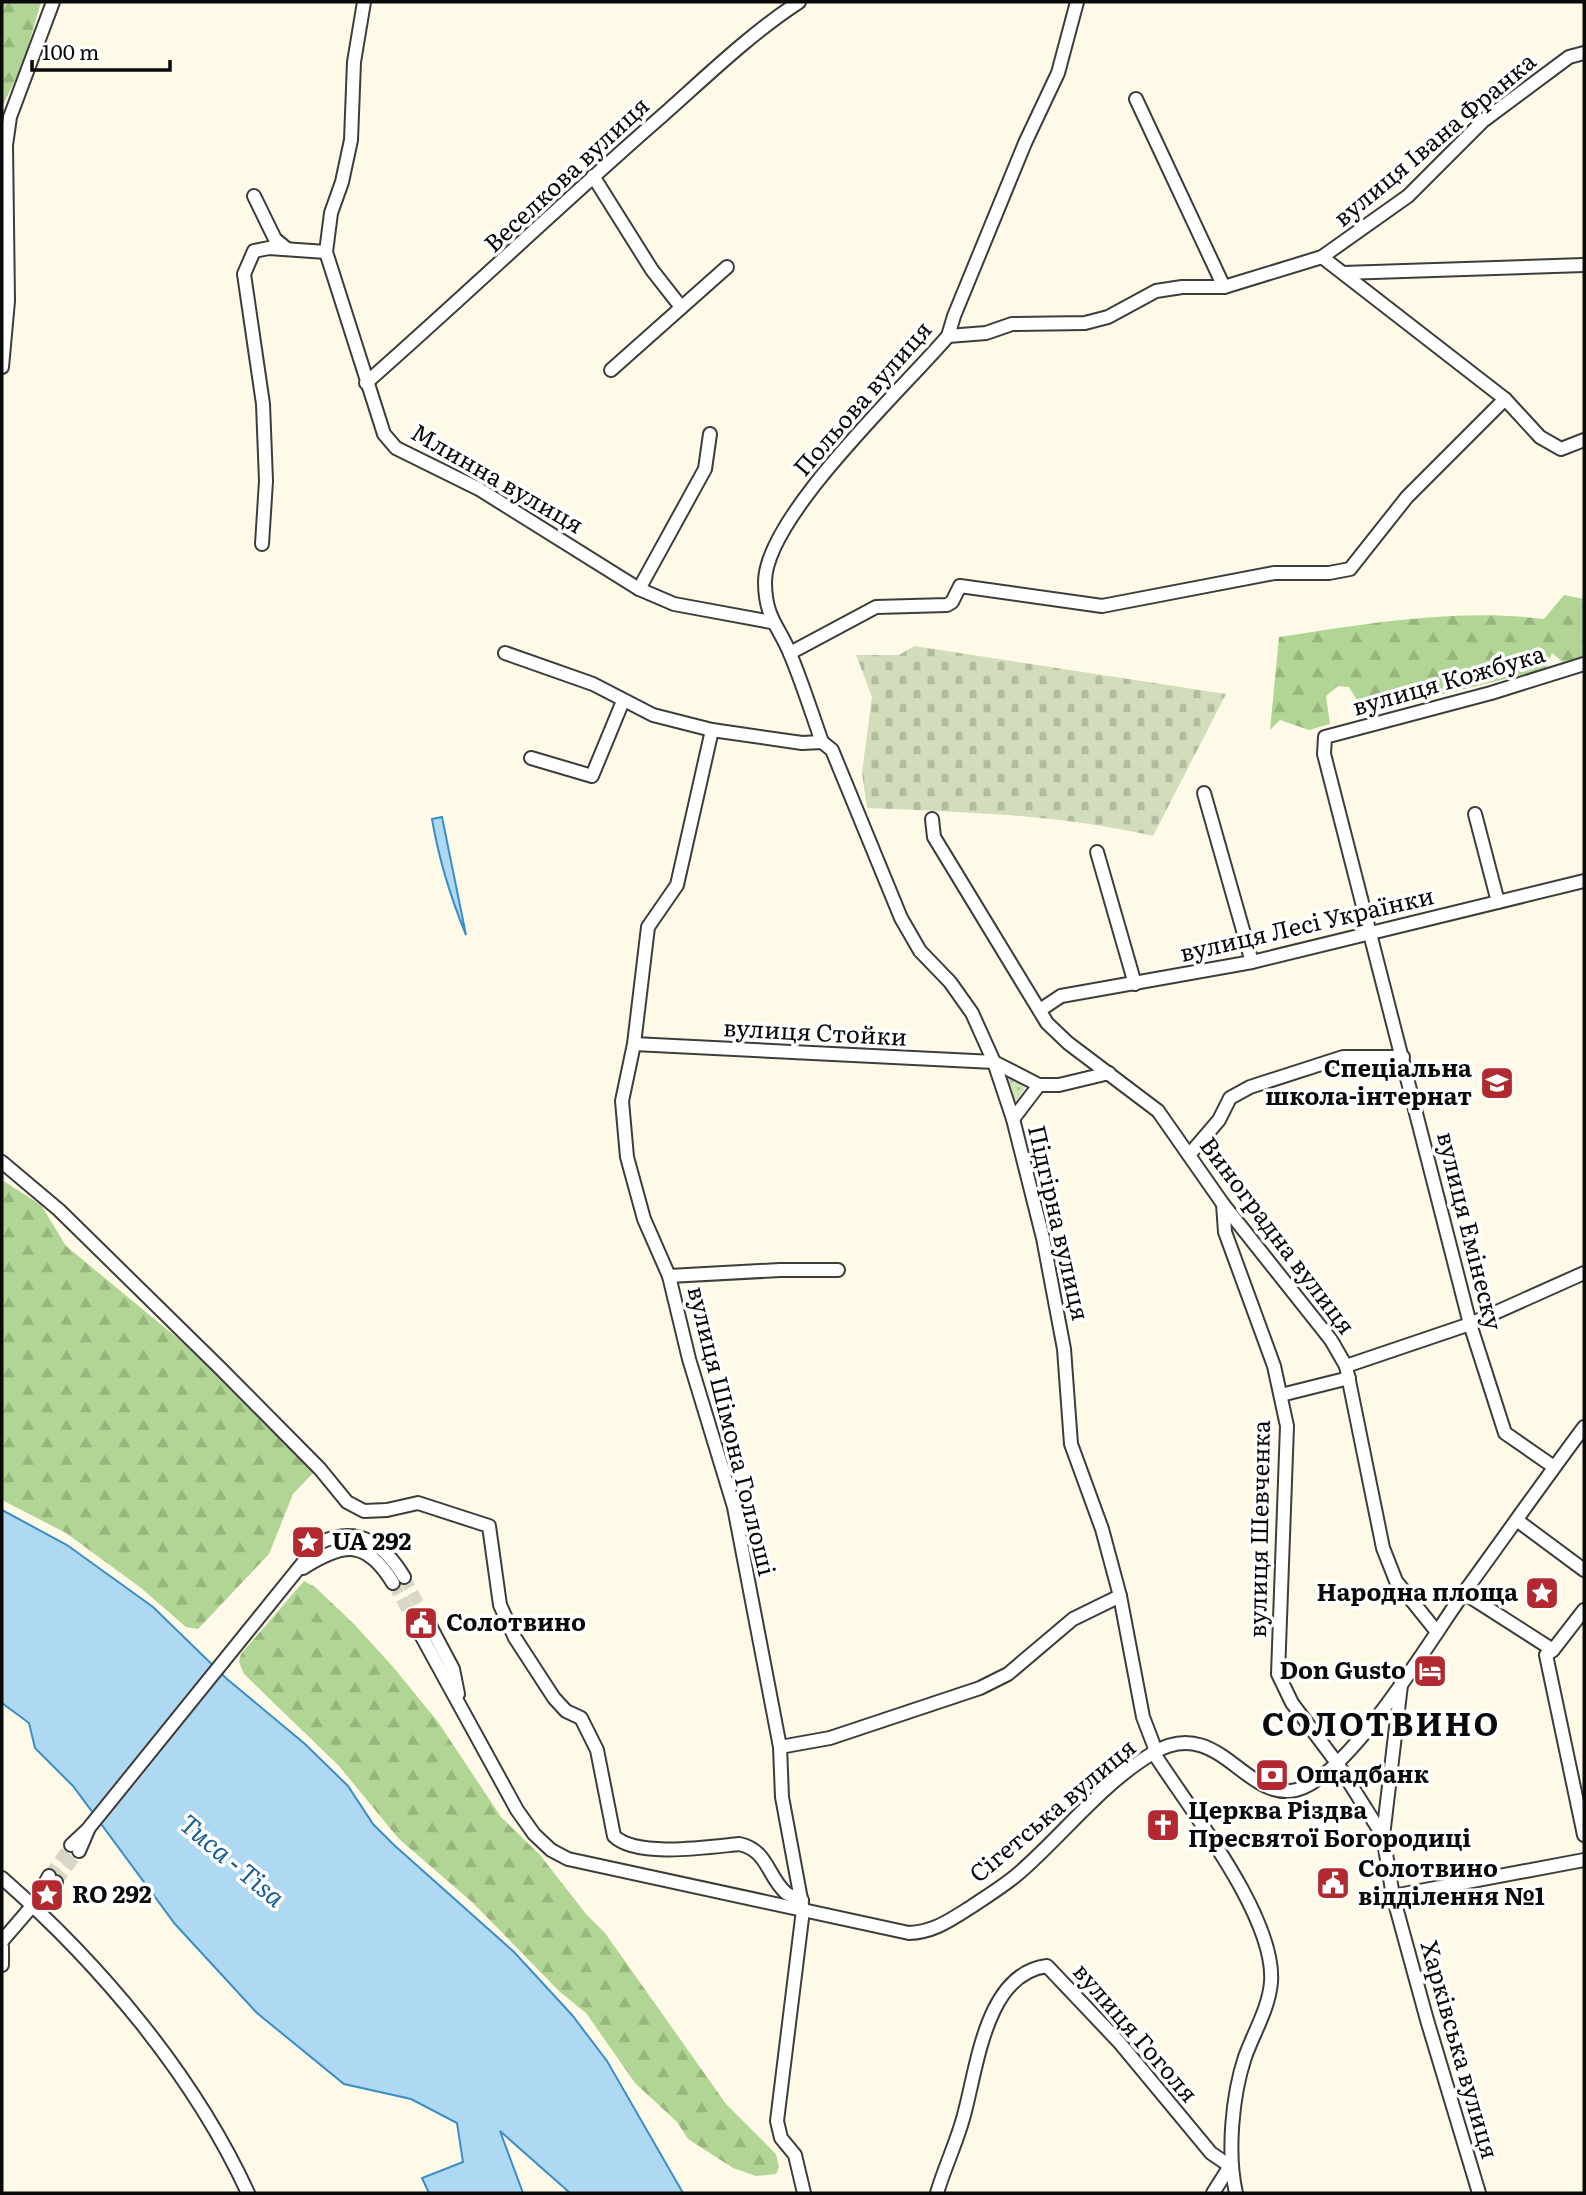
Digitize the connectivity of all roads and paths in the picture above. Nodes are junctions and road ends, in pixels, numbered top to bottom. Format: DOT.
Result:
graph roads {
  1 [pos="53,2"];
  2 [pos="364,2"];
  3 [pos="799,2"];
  4 [pos="1077,2"];
  5 [pos="1584,53"];
  6 [pos="1136,99"];
  7 [pos="593,176"];
  8 [pos="254,196"];
  9 [pos="287,250"];
  10 [pos="326,252"];
  11 [pos="1322,257"];
  12 [pos="1584,265"];
  13 [pos="727,267"];
  14 [pos="1343,273"];
  15 [pos="1224,287"];
  16 [pos="681,307"];
  17 [pos="948,336"];
  18 [pos="2,367"];
  19 [pos="611,370"];
  20 [pos="366,383"];
  21 [pos="1505,399"];
  22 [pos="710,434"];
  23 [pos="1584,440"];
  24 [pos="262,544"];
  25 [pos="639,589"];
  26 [pos="771,622"];
  27 [pos="505,653"];
  28 [pos="790,653"];
  29 [pos="1584,664"];
  30 [pos="623,701"];
  31 [pos="712,730"];
  32 [pos="1325,737"];
  33 [pos="822,742"];
  34 [pos="531,758"];
  35 [pos="1204,793"];
  36 [pos="1475,814"];
  37 [pos="932,819"];
  38 [pos="1097,852"];
  39 [pos="1584,881"];
  40 [pos="1498,902"];
  41 [pos="1372,933"];
  42 [pos="1252,962"];
  43 [pos="1135,984"];
  44 [pos="1040,1010"];
  45 [pos="634,1044"];
  46 [pos="1403,1057"];
  47 [pos="994,1062"];
  48 [pos="1109,1073"];
  49 [pos="1039,1085"];
  50 [pos="1013,1119"];
  51 [pos="1189,1156"];
  52 [pos="2,1162"];
  53 [pos="1223,1204"];
  54 [pos="838,1270"];
  55 [pos="1584,1273"];
  56 [pos="669,1276"];
  57 [pos="1470,1324"];
  58 [pos="1347,1372"];
  59 [pos="1281,1395"];
  60 [pos="1584,1427"];
  61 [pos="1554,1467"];
  62 [pos="1518,1521"];
  63 [pos="1584,1570"];
  64 [pos="398,1580"];
  65 [pos="1464,1594"];
  66 [pos="1120,1596"];
  67 [pos="1584,1609"];
  68 [pos="421,1621"];
  69 [pos="1437,1632"];
  70 [pos="1553,1650"];
  71 [pos="1401,1685"];
  72 [pos="780,1747"];
  73 [pos="1154,1752"];
  74 [pos="1337,1763"];
  75 [pos="1584,1835"];
  76 [pos="1383,1836"];
  77 [pos="75,1848"];
  78 [pos="1584,1860"];
  79 [pos="2,1878"];
  80 [pos="52,1879"];
  81 [pos="1394,1896"];
  82 [pos="36,1900"];
  83 [pos="803,1905"];
  84 [pos="2,1941"];
  85 [pos="2,1947"];
  86 [pos="2,1965"];
  87 [pos="1230,2166"];
  88 [pos="248,2193"];
  89 [pos="804,2193"];
  90 [pos="937,2193"];
  91 [pos="1213,2193"];
  92 [pos="1236,2193"];
  93 [pos="1479,2193"];
  1 -- 18 [label="street"];
  2 -- 10 [label="street, Млинна вулиця"];
  3 -- 7 [label="street, Веселкова вулиця"];
  4 -- 17 [label="street, Польова вулиця"];
  5 -- 11 [label="street, вулиця Івана Франка"];
  6 -- 15 [label="street"];
  7 -- 16 [label="street"];
  7 -- 20 [label="street, Веселкова вулиця"];
  8 -- 9 [label="street"];
  9 -- 10 [label="street"];
  9 -- 24 [label="street"];
  10 -- 20 [label="street, Млинна вулиця"];
  11 -- 14 [label="street"];
  11 -- 15 [label="street, вулиця Івана Франка"];
  12 -- 14 [label="street"];
  13 -- 16 [label="street"];
  14 -- 21 [label="street"];
  15 -- 17 [label="street, вулиця Івана Франка"];
  16 -- 19 [label="street"];
  17 -- 26 [label="street, Польова вулиця"];
  20 -- 25 [label="street, Млинна вулиця"];
  21 -- 23 [label="street"];
  21 -- 28 [label="street"];
  22 -- 25 [label="street"];
  25 -- 26 [label="street, Млинна вулиця"];
  26 -- 28 [label="street, Польова вулиця"];
  27 -- 30 [label="street"];
  28 -- 33 [label="street, Польова вулиця"];
  29 -- 32 [label="street, вулиця Кожбука"];
  30 -- 31 [label="street"];
  30 -- 34 [label="street"];
  31 -- 33 [label="street"];
  31 -- 45 [label="street, вулиця Шімона Голлоші"];
  32 -- 41 [label="street, вулиця Емінеску"];
  33 -- 47 [label="street, Підгірна вулиця"];
  35 -- 42 [label="street"];
  36 -- 40 [label="street"];
  37 -- 44 [label="street, Виноградна вулиця"];
  38 -- 43 [label="street"];
  39 -- 40 [label="street, вулиця Лесі Українки"];
  40 -- 41 [label="street, вулиця Лесі Українки"];
  41 -- 42 [label="street, вулиця Лесі Українки"];
  41 -- 46 [label="street, вулиця Емінеску"];
  42 -- 43 [label="street, вулиця Лесі Українки"];
  43 -- 44 [label="street, вулиця Лесі Українки"];
  44 -- 48 [label="street, Виноградна вулиця"];
  45 -- 47 [label="street, вулиця Стойки"];
  45 -- 56 [label="street, вулиця Шімона Голлоші"];
  46 -- 51 [label="street"];
  46 -- 57 [label="street, вулиця Емінеску"];
  47 -- 49 [label="street"];
  47 -- 50 [label="street, Підгірна вулиця"];
  48 -- 49 [label="street"];
  48 -- 51 [label="street, Виноградна вулиця"];
  49 -- 50 [label="street"];
  50 -- 66 [label="street, Підгірна вулиця"];
  51 -- 53 [label="street, Виноградна вулиця"];
  52 -- 83 [label="street"];
  53 -- 58 [label="street, Виноградна вулиця"];
  53 -- 59 [label="street, вулиця Шевченка"];
  54 -- 56 [label="street"];
  55 -- 57 [label="street, Виноградна вулиця"];
  56 -- 72 [label="street, вулиця Шімона Голлоші"];
  57 -- 58 [label="street, Виноградна вулиця"];
  57 -- 61 [label="street, вулиця Емінеску"];
  58 -- 59 [label="street"];
  58 -- 69 [label="street"];
  59 -- 74 [label="street, вулиця Шевченка"];
  60 -- 61 [label="street, Сігетська вулиця"];
  61 -- 62 [label="street, Сігетська вулиця"];
  62 -- 63 [label="street"];
  62 -- 65 [label="street, Сігетська вулиця"];
  64 -- 77 [label="street"];
  65 -- 69 [label="street, Сігетська вулиця"];
  65 -- 70 [label="street"];
  66 -- 72 [label="street"];
  66 -- 73 [label="street, Підгірна вулиця"];
  67 -- 70 [label="street"];
  68 -- 83 [label="street, Сігетська вулиця"];
  69 -- 71 [label="street, Сігетська вулиця"];
  70 -- 75 [label="street"];
  71 -- 74 [label="street, Сігетська вулиця"];
  71 -- 76 [label="street, Харківська вулиця"];
  72 -- 83 [label="street, вулиця Шімона Голлоші"];
  73 -- 74 [label="street, Сігетська вулиця"];
  73 -- 83 [label="street, Сігетська вулиця"];
  73 -- 87 [label="street, Підгірна вулиця"];
  74 -- 76 [label="street, Харківська вулиця"];
  76 -- 81 [label="street, Харківська вулиця"];
  78 -- 81 [label="street"];
  79 -- 82 [label="street"];
  80 -- 82 [label="street"];
  81 -- 93 [label="street, Харківська вулиця"];
  82 -- 84 [label="street"];
  82 -- 88 [label="street"];
  83 -- 89 [label="street, вулиця Шімона Голлоші"];
  85 -- 86 [label="street"];
  87 -- 90 [label="street, вулиця Гоголя"];
  87 -- 91 [label="street"];
  87 -- 92 [label="street"];
}
